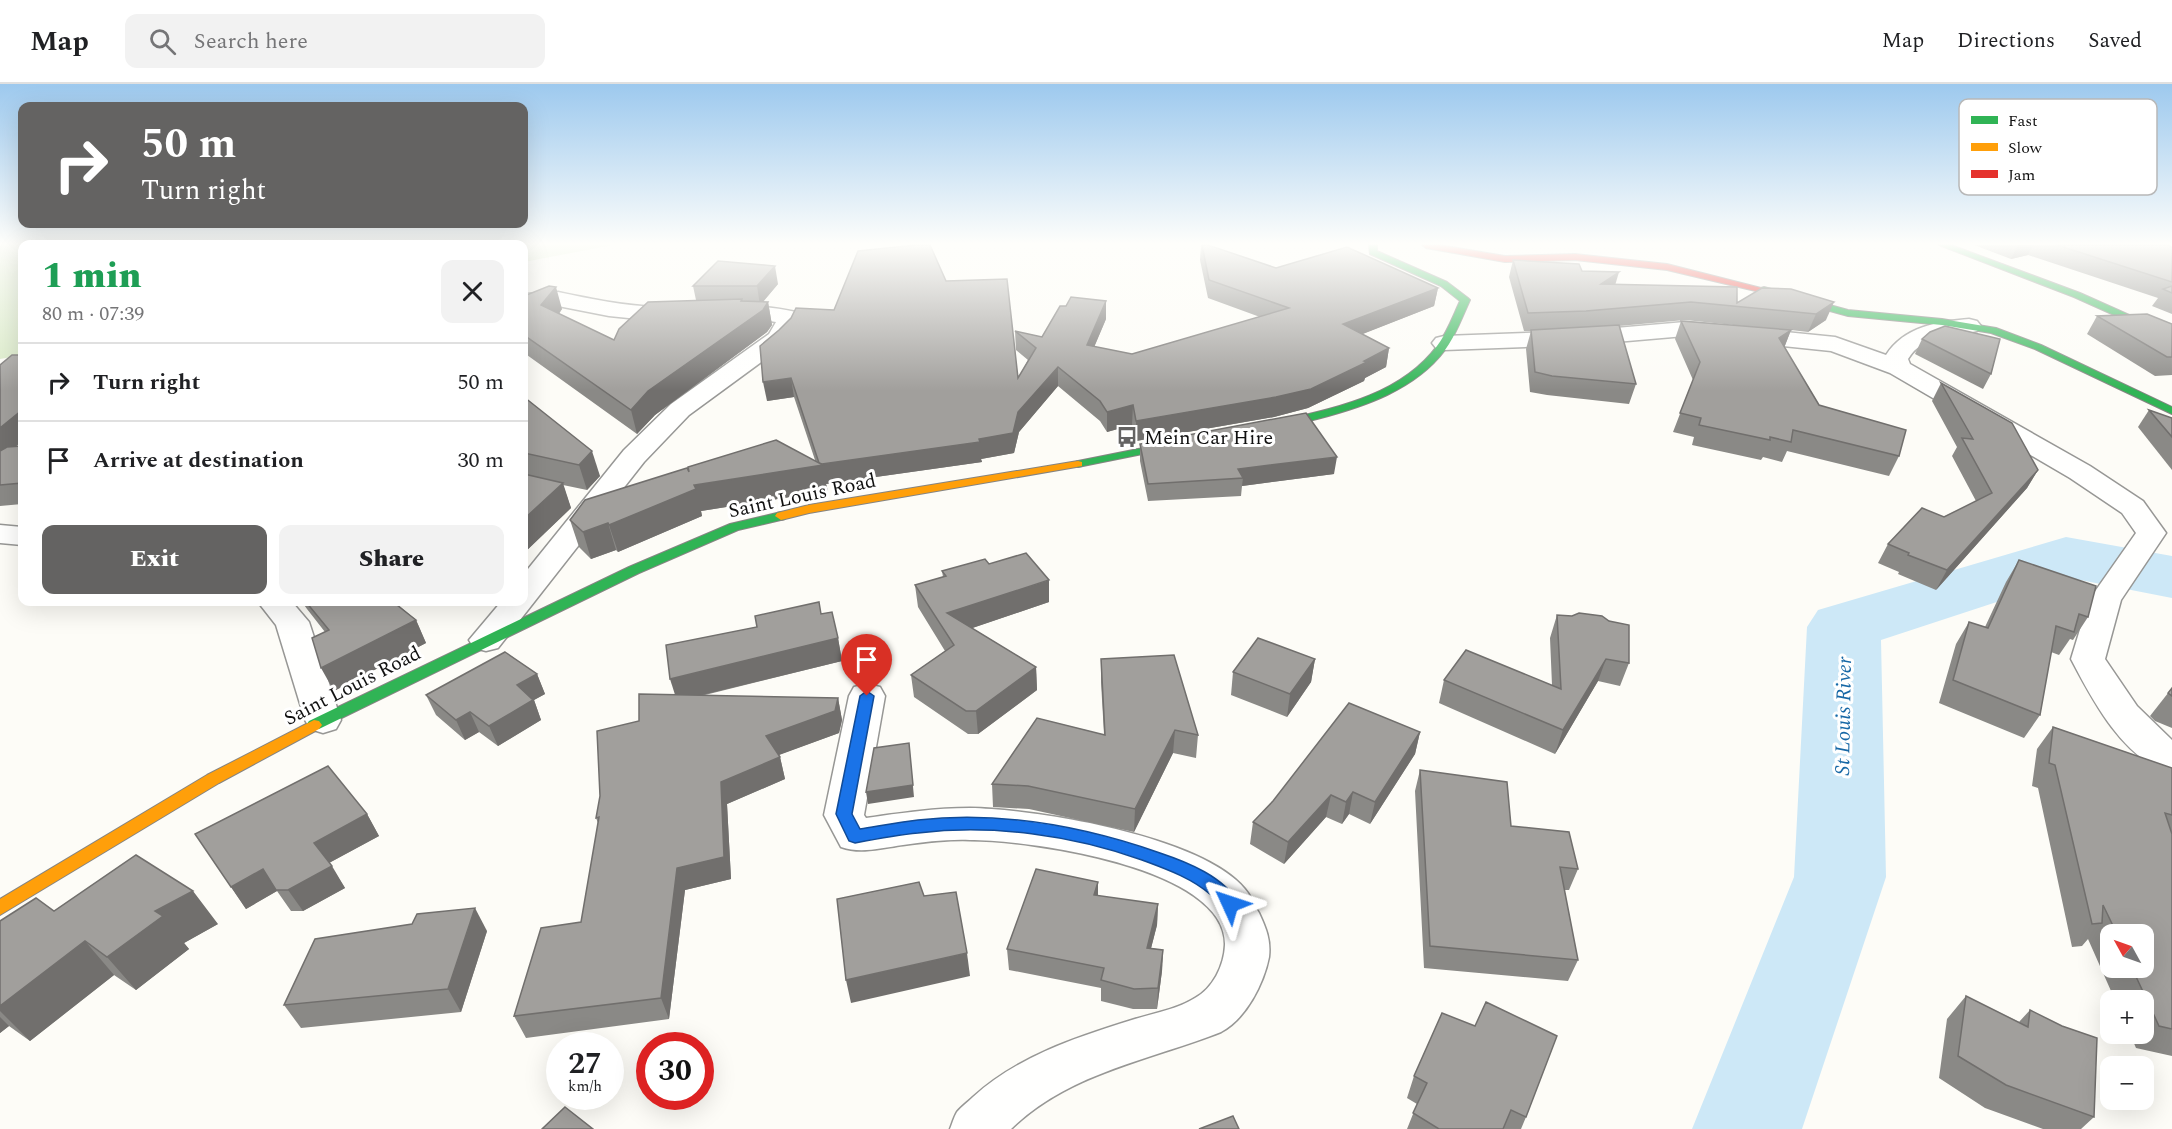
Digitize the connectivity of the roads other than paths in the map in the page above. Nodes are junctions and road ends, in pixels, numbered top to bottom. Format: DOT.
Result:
graph roads {
  1 [pos="1458,294"];
  2 [pos="1776,294"];
  3 [pos="2071,294"];
  4 [pos="528,301"];
  5 [pos="1969,326"];
  6 [pos="2172,338"];
  7 [pos="1444,343"];
  8 [pos="1899,368"];
  9 [pos="2172,411"];
  10 [pos="1253,430"];
  11 [pos="1196,441"];
  12 [pos="564,495"];
  13 [pos="595,501"];
  14 [pos="0,534"];
  15 [pos="18,536"];
  16 [pos="528,590"];
  17 [pos="278,606"];
  18 [pos="515,606"];
  19 [pos="486,640"];
  20 [pos="867,696"];
  21 [pos="323,720"];
  22 [pos="2172,760"];
  23 [pos="0,908"];
  24 [pos="975,1129"];
  1 -- 7 [label="main road"];
  2 -- 5 [label="main road"];
  3 -- 6 [label="main road"];
  4 -- 13 [label="street"];
  5 -- 8 [label="street"];
  5 -- 9 [label="main road"];
  7 -- 8 [label="street"];
  7 -- 10 [label="main road"];
  8 -- 22 [label="street"];
  11 -- 19 [label="main road, Saint Louis Road"];
  12 -- 13 [label="street"];
  13 -- 16 [label="street"];
  14 -- 15 [label="street"];
  17 -- 21 [label="street"];
  18 -- 19 [label="street"];
  19 -- 21 [label="main road, Saint Louis Road"];
  20 -- 24 [label="street"];
  21 -- 23 [label="main road, Saint Louis Road"];
}
